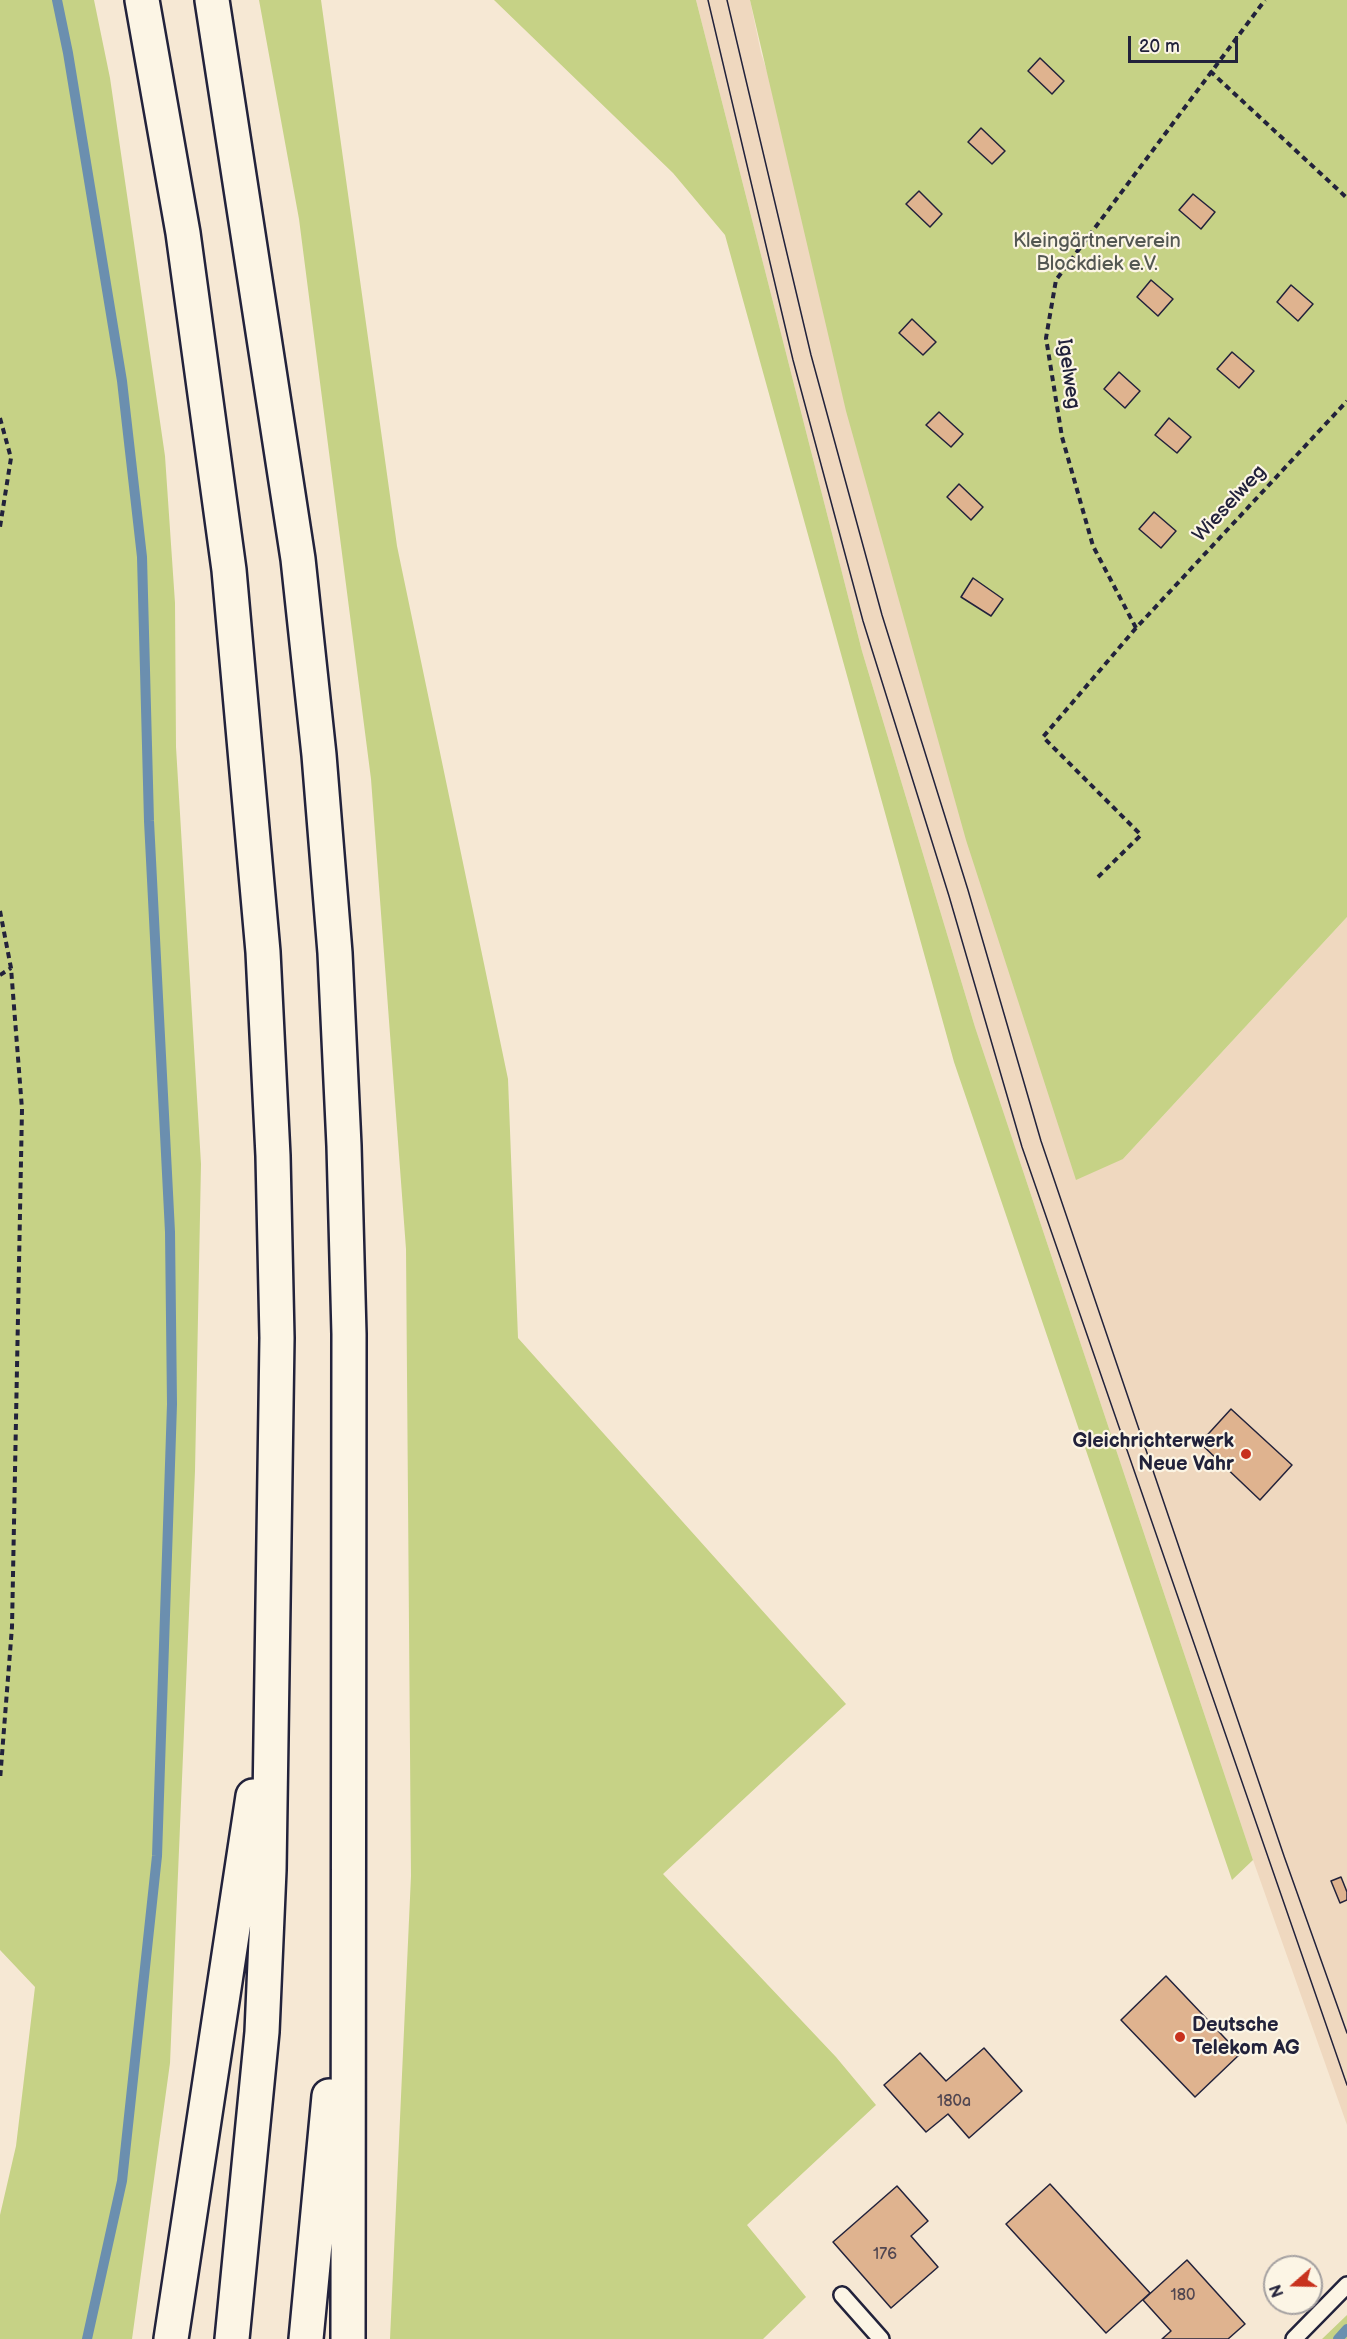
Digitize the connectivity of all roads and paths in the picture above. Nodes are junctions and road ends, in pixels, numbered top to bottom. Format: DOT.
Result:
graph roads {
  1 [pos="142,0"];
  2 [pos="212,0"];
  3 [pos="1263,0"];
  4 [pos="1210,71"];
  5 [pos="1347,198"];
  6 [pos="1347,401"];
  7 [pos="0,418"];
  8 [pos="0,527"];
  9 [pos="1136,628"];
  10 [pos="1098,877"];
  11 [pos="0,911"];
  12 [pos="11,969"];
  13 [pos="0,975"];
  14 [pos="273,1664"];
  15 [pos="0,1780"];
  16 [pos="348,1875"];
  17 [pos="1347,2285"];
  18 [pos="842,2295"];
  19 [pos="171,2339"];
  20 [pos="232,2339"];
  21 [pos="306,2339"];
  22 [pos="348,2339"];
  23 [pos="881,2339"];
  24 [pos="1293,2339"];
  1 -- 14 [label="highway"];
  2 -- 16 [label="highway"];
  3 -- 4 [label="path, Igelweg"];
  4 -- 5 [label="path"];
  4 -- 9 [label="path, Igelweg"];
  6 -- 9 [label="path, Wieselweg"];
  7 -- 8 [label="path"];
  9 -- 10 [label="path, Wieselweg"];
  11 -- 12 [label="path"];
  12 -- 13 [label="path"];
  12 -- 15 [label="path"];
  14 -- 19 [label="highway"];
  14 -- 20 [label="highway"];
  16 -- 21 [label="highway"];
  16 -- 22 [label="highway"];
  17 -- 24 [label="lane"];
  18 -- 23 [label="lane"];
}
